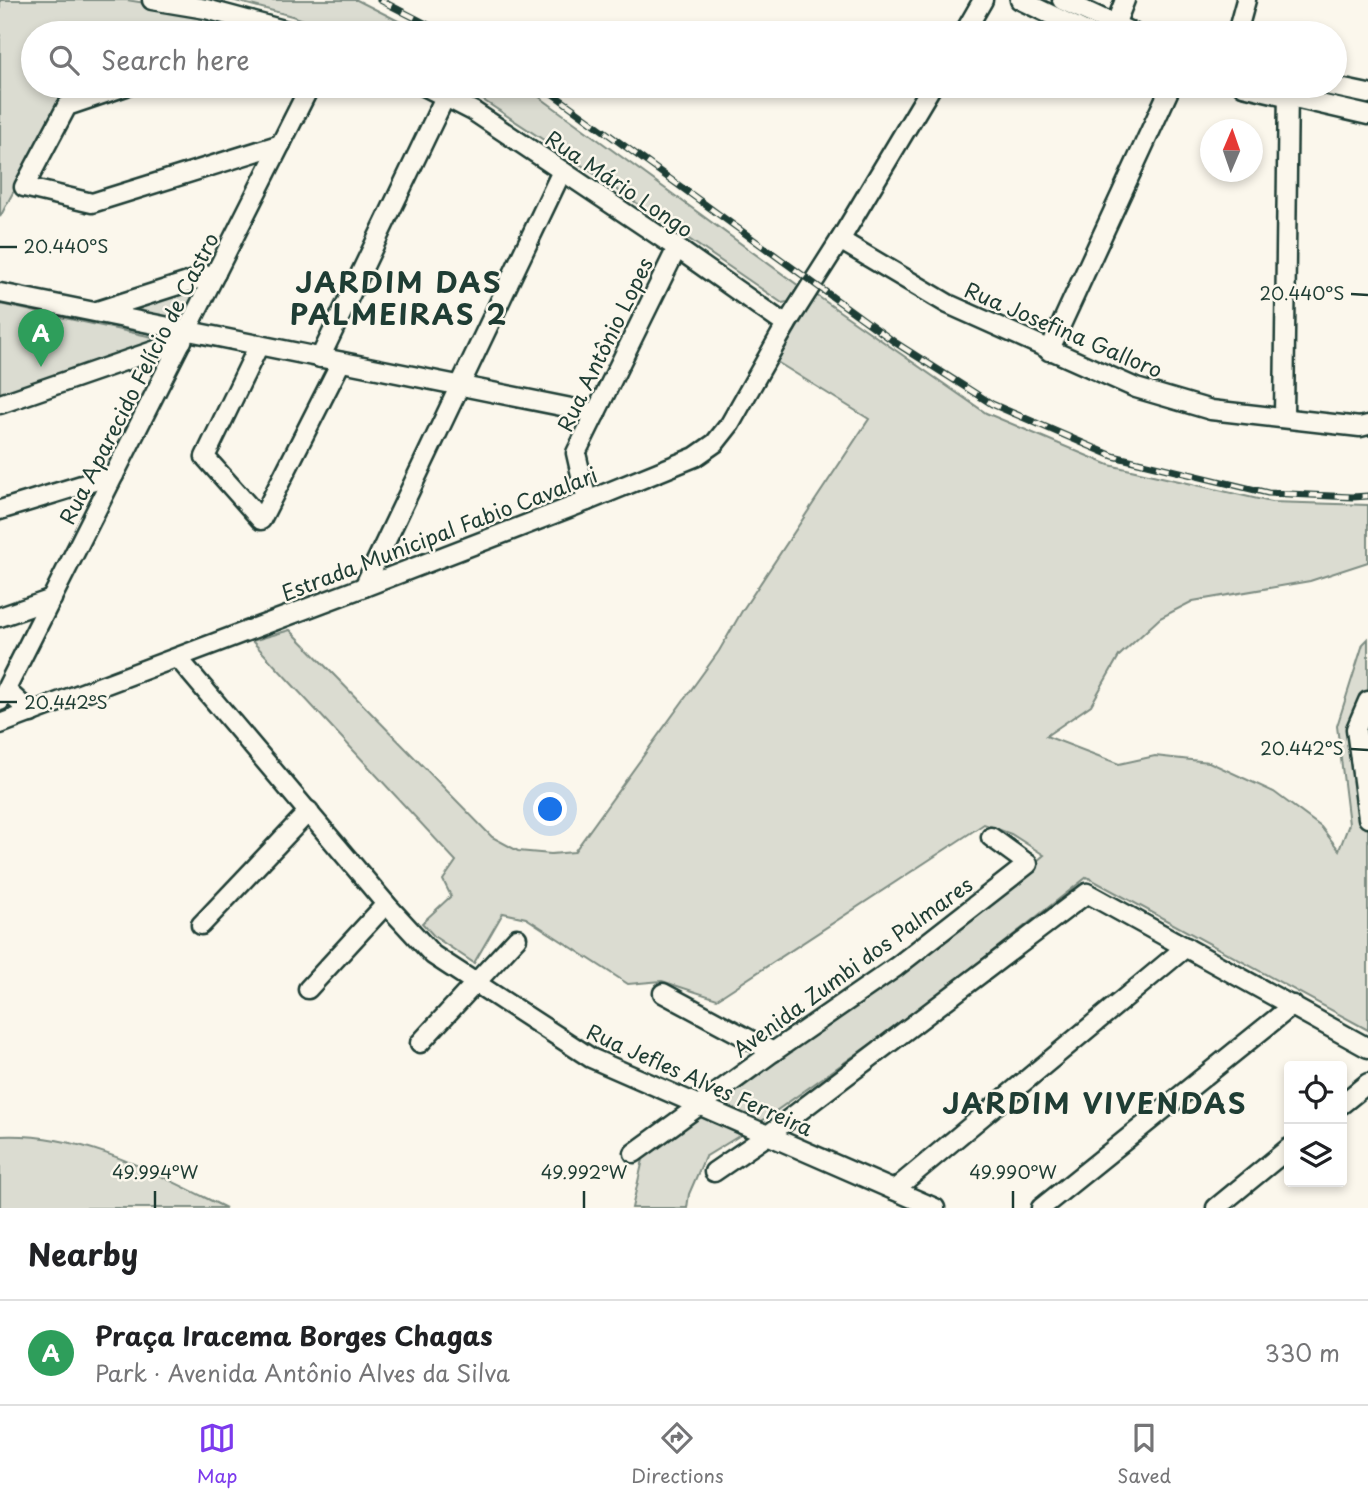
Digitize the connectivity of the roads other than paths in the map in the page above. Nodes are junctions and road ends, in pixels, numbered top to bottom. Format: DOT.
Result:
graph roads {
  1 [pos="152,0"];
  2 [pos="984,0"];
  3 [pos="1020,0"];
  4 [pos="1062,0"];
  5 [pos="1125,0"];
  6 [pos="1246,0"];
  7 [pos="249,21"];
  8 [pos="971,21"];
  9 [pos="1064,21"];
  10 [pos="1107,21"];
  11 [pos="1117,21"];
  12 [pos="1240,21"];
  13 [pos="1347,90"];
  14 [pos="1368,94"];
  15 [pos="91,98"];
  16 [pos="304,98"];
  17 [pos="445,98"];
  18 [pos="447,98"];
  19 [pos="925,98"];
  20 [pos="1165,98"];
  21 [pos="1288,98"];
  22 [pos="1311,98"];
  23 [pos="1368,115"];
  24 [pos="281,144"];
  25 [pos="562,171"];
  26 [pos="841,240"];
  27 [pos="677,248"];
  28 [pos="216,273"];
  29 [pos="0,293"];
  30 [pos="94,312"];
  31 [pos="786,325"];
  32 [pos="184,336"];
  33 [pos="259,345"];
  34 [pos="1049,351"];
  35 [pos="320,358"];
  36 [pos="341,362"];
  37 [pos="458,385"];
  38 [pos="0,404"];
  39 [pos="596,413"];
  40 [pos="1284,417"];
  41 [pos="1368,425"];
  42 [pos="114,475"];
  43 [pos="587,501"];
  44 [pos="0,510"];
  45 [pos="364,587"];
  46 [pos="52,599"];
  47 [pos="0,617"];
  48 [pos="178,658"];
  49 [pos="3,695"];
  50 [pos="1368,701"];
  51 [pos="31,713"];
  52 [pos="0,724"];
  53 [pos="309,811"];
  54 [pos="1368,818"];
  55 [pos="991,836"];
  56 [pos="386,904"];
  57 [pos="201,925"];
  58 [pos="517,938"];
  59 [pos="1186,947"];
  60 [pos="475,983"];
  61 [pos="308,989"];
  62 [pos="663,993"];
  63 [pos="1293,1005"];
  64 [pos="420,1043"];
  65 [pos="1368,1048"];
  66 [pos="773,1052"];
  67 [pos="1368,1083"];
  68 [pos="1347,1100"];
  69 [pos="699,1105"];
  70 [pos="768,1135"];
  71 [pos="1284,1151"];
  72 [pos="634,1153"];
  73 [pos="714,1172"];
  74 [pos="894,1190"];
  75 [pos="935,1208"];
  76 [pos="1041,1208"];
  77 [pos="1216,1208"];
  1 -- 7 [label="street"];
  2 -- 8 [label="street"];
  3 -- 9 [label="street"];
  4 -- 10 [label="street"];
  5 -- 11 [label="street"];
  6 -- 12 [label="street"];
  13 -- 14 [label="street"];
  15 -- 24 [label="street"];
  16 -- 24 [label="street, Rua Aparecido Felício de Castro"];
  17 -- 35 [label="street"];
  18 -- 25 [label="street, Rua Mário Longo"];
  19 -- 26 [label="street, Estrada Municipal Fabio Cavalari"];
  20 -- 34 [label="street"];
  21 -- 40 [label="street"];
  22 -- 23 [label="street"];
  24 -- 28 [label="street, Rua Aparecido Felício de Castro"];
  25 -- 27 [label="street, Rua Mário Longo"];
  25 -- 37 [label="street"];
  26 -- 31 [label="street, Estrada Municipal Fabio Cavalari"];
  26 -- 34 [label="street, Rua Josefina Galloro"];
  27 -- 31 [label="street, Rua Mário Longo"];
  27 -- 39 [label="street, Rua Antônio Lopes"];
  28 -- 30 [label="street"];
  28 -- 32 [label="street, Rua Aparecido Felício de Castro"];
  29 -- 30 [label="street"];
  30 -- 32 [label="street"];
  31 -- 43 [label="street, Estrada Municipal Fabio Cavalari"];
  32 -- 33 [label="street"];
  32 -- 38 [label="street"];
  32 -- 42 [label="street, Rua Aparecido Felício de Castro"];
  33 -- 35 [label="street"];
  33 -- 36 [label="street"];
  34 -- 40 [label="street, Rua Josefina Galloro"];
  35 -- 36 [label="street"];
  36 -- 37 [label="street"];
  37 -- 39 [label="street"];
  37 -- 45 [label="street"];
  39 -- 43 [label="street, Rua Antônio Lopes"];
  40 -- 41 [label="street, Rua Josefina Galloro"];
  42 -- 44 [label="street"];
  42 -- 46 [label="street, Rua Aparecido Felício de Castro"];
  43 -- 45 [label="street, Estrada Municipal Fabio Cavalari"];
  45 -- 48 [label="street, Estrada Municipal Fabio Cavalari"];
  46 -- 47 [label="street"];
  46 -- 49 [label="street, Rua Aparecido Felício de Castro"];
  48 -- 51 [label="street, Estrada Municipal Fabio Cavalari"];
  48 -- 53 [label="street, Rua Jefles Alves Ferreira"];
  49 -- 51 [label="street"];
  50 -- 54 [label="street"];
  51 -- 52 [label="street, Estrada Municipal Fabio Cavalari"];
  53 -- 56 [label="street, Rua Jefles Alves Ferreira"];
  53 -- 57 [label="street"];
  55 -- 66 [label="street, Avenida Zumbi dos Palmares"];
  56 -- 60 [label="street, Rua Jefles Alves Ferreira"];
  56 -- 61 [label="street"];
  58 -- 60 [label="street"];
  59 -- 63 [label="street"];
  59 -- 70 [label="street"];
  59 -- 74 [label="street"];
  60 -- 64 [label="street"];
  60 -- 69 [label="street, Rua Jefles Alves Ferreira"];
  62 -- 66 [label="street"];
  63 -- 65 [label="street"];
  63 -- 76 [label="street"];
  66 -- 69 [label="street, Avenida Zumbi dos Palmares"];
  67 -- 68 [label="street"];
  69 -- 70 [label="street, Rua Jefles Alves Ferreira"];
  69 -- 72 [label="street, Avenida Zumbi dos Palmares"];
  70 -- 73 [label="street"];
  70 -- 74 [label="street, Rua Jefles Alves Ferreira"];
  71 -- 77 [label="street"];
  74 -- 75 [label="street, Rua Jefles Alves Ferreira"];
}
